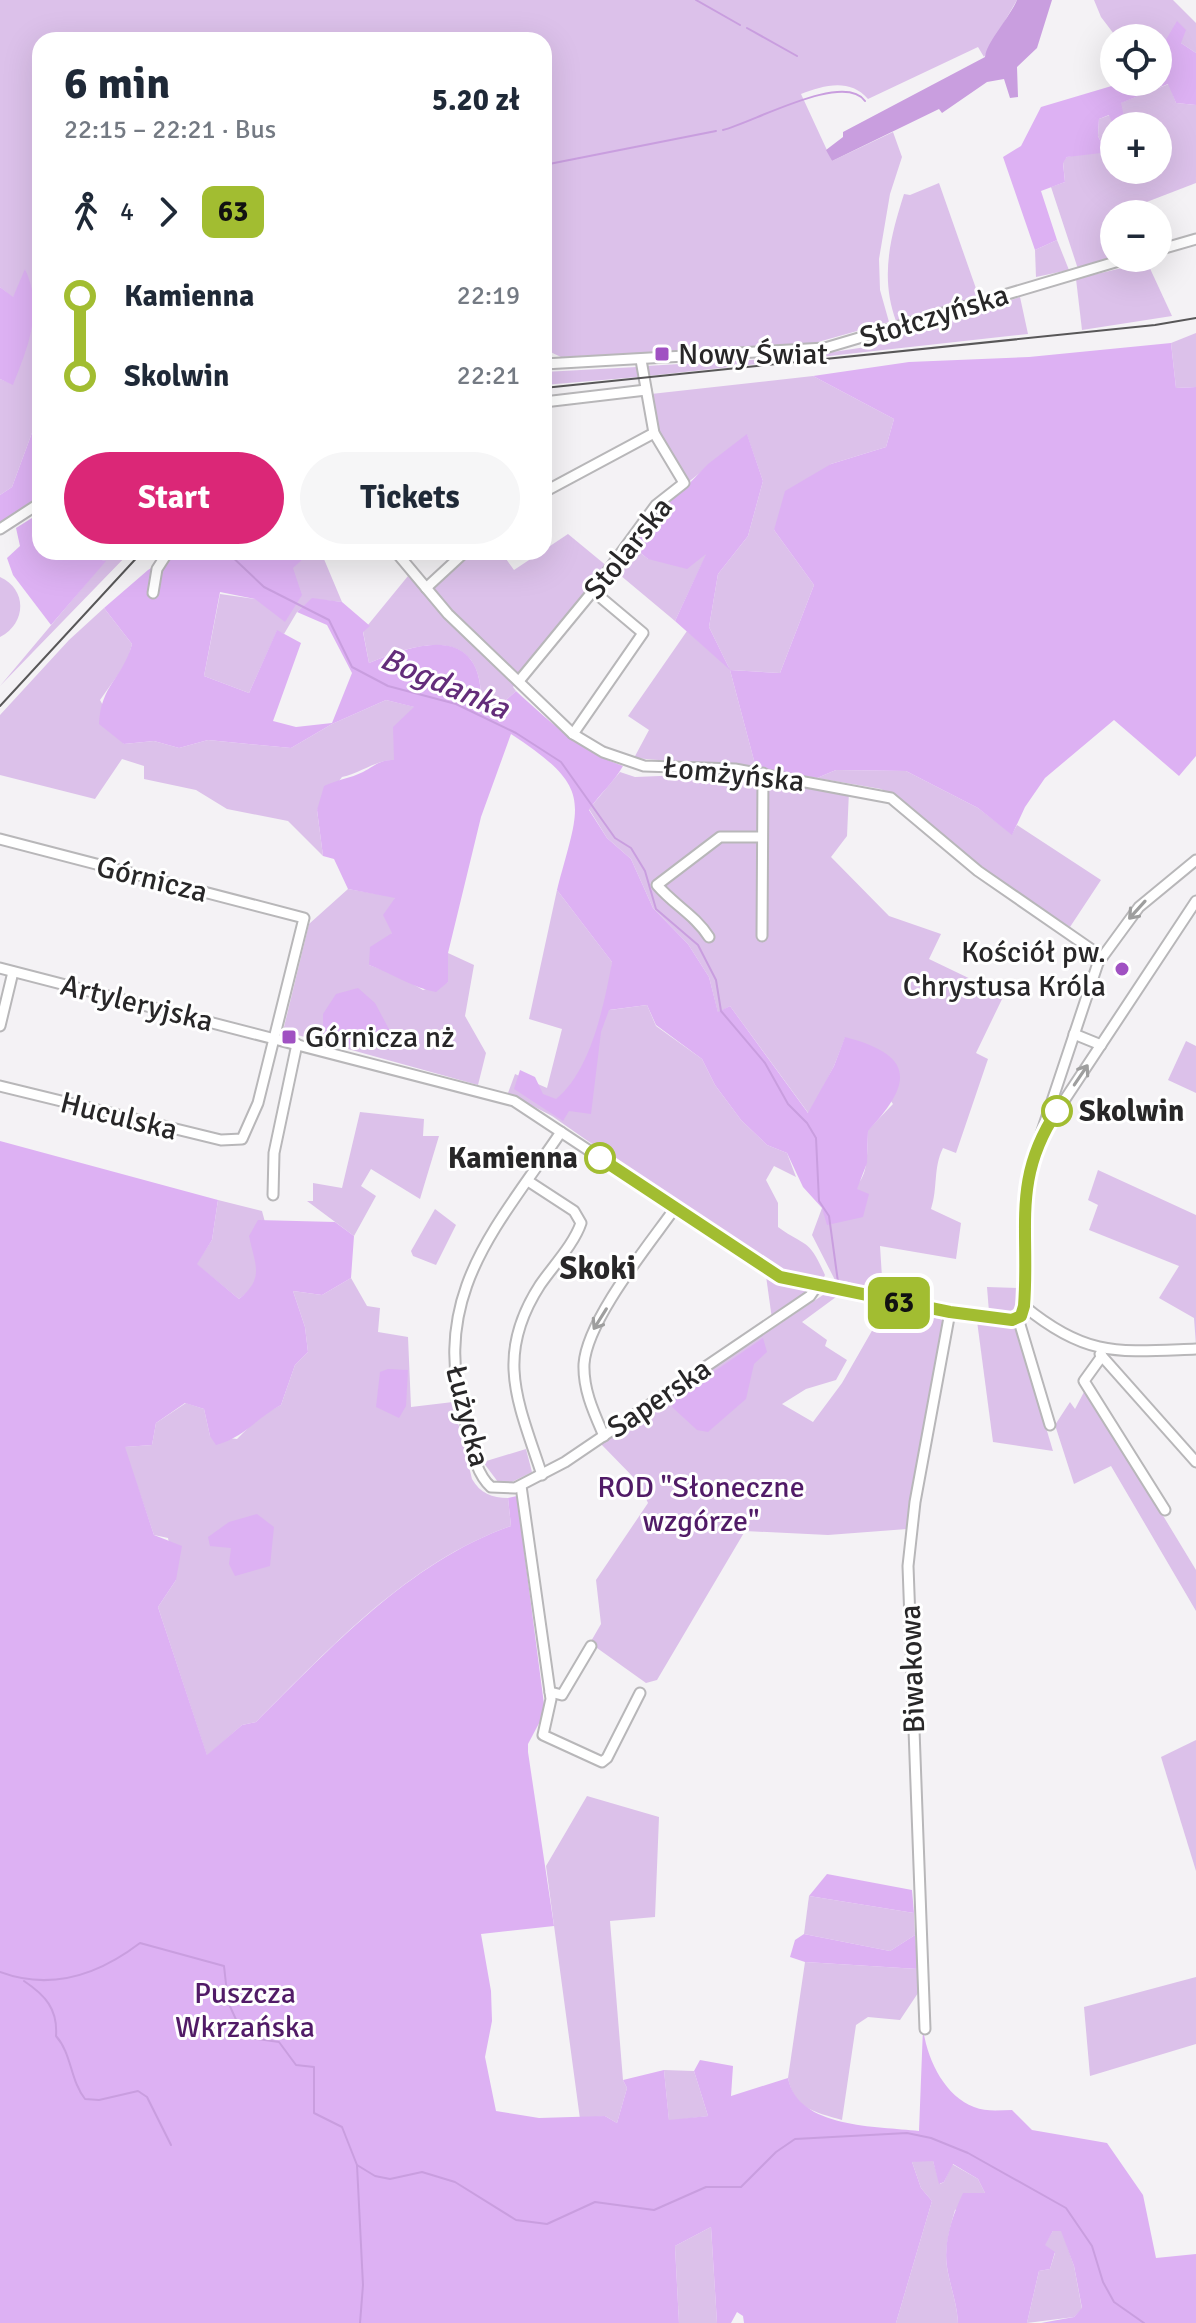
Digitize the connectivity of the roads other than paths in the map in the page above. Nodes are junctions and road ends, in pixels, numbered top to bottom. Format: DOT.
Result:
graph roads {
  1 [pos="1196,239"];
  2 [pos="1172,246"];
  3 [pos="1100,267"];
  4 [pos="641,360"];
  5 [pos="552,364"];
  6 [pos="646,390"];
  7 [pos="552,401"];
  8 [pos="654,433"];
  9 [pos="552,488"];
  10 [pos="32,508"];
  11 [pos="0,529"];
  12 [pos="163,560"];
  13 [pos="403,560"];
  14 [pos="456,560"];
  15 [pos="426,588"];
  16 [pos="593,591"];
  17 [pos="153,593"];
  18 [pos="519,681"];
  19 [pos="573,734"];
  20 [pos="763,773"];
  21 [pos="762,837"];
  22 [pos="0,839"];
  23 [pos="1196,860"];
  24 [pos="1196,901"];
  25 [pos="762,936"];
  26 [pos="709,937"];
  27 [pos="1101,956"];
  28 [pos="0,968"];
  29 [pos="13,972"];
  30 [pos="0,1026"];
  31 [pos="1074,1034"];
  32 [pos="274,1038"];
  33 [pos="297,1044"];
  34 [pos="1101,1045"];
  35 [pos="0,1086"];
  36 [pos="1056,1102"];
  37 [pos="561,1132"];
  38 [pos="528,1181"];
  39 [pos="273,1195"];
  40 [pos="675,1208"];
  41 [pos="817,1286"];
  42 [pos="1024,1306"];
  43 [pos="950,1312"];
  44 [pos="1018,1318"];
  45 [pos="1196,1349"];
  46 [pos="1099,1352"];
  47 [pos="1050,1425"];
  48 [pos="604,1436"];
  49 [pos="1196,1462"];
  50 [pos="542,1475"];
  51 [pos="521,1486"];
  52 [pos="491,1487"];
  53 [pos="1165,1510"];
  54 [pos="591,1646"];
  55 [pos="550,1692"];
  56 [pos="640,1693"];
  57 [pos="925,2029"];
  1 -- 2 [label="street"];
  3 -- 4 [label="street, Stołczyńska"];
  4 -- 5 [label="street, Stołczyńska"];
  4 -- 6 [label="street, Stolarska"];
  6 -- 7 [label="street"];
  6 -- 8 [label="street, Stolarska"];
  8 -- 9 [label="street"];
  8 -- 16 [label="street, Stolarska"];
  10 -- 11 [label="street"];
  12 -- 17 [label="street"];
  13 -- 15 [label="street, Łomżyńska"];
  14 -- 15 [label="street"];
  15 -- 18 [label="street, Łomżyńska"];
  16 -- 18 [label="street, Stolarska"];
  16 -- 19 [label="street"];
  18 -- 19 [label="street, Łomżyńska"];
  19 -- 20 [label="street, Łomżyńska"];
  20 -- 21 [label="street"];
  20 -- 27 [label="street, Łomżyńska"];
  21 -- 25 [label="street"];
  21 -- 26 [label="street"];
  22 -- 32 [label="street, Górnicza"];
  23 -- 27 [label="street, one-way"];
  24 -- 34 [label="street"];
  27 -- 31 [label="street"];
  28 -- 29 [label="street, Artyleryjska"];
  29 -- 30 [label="street"];
  29 -- 32 [label="street, Artyleryjska"];
  31 -- 34 [label="street"];
  31 -- 36 [label="street"];
  32 -- 33 [label="street"];
  32 -- 35 [label="street, Huculska"];
  33 -- 37 [label="street"];
  33 -- 39 [label="street"];
  36 -- 34 [label="street, one-way"];
  36 -- 42 [label="street"];
  37 -- 38 [label="street, Łużycka"];
  37 -- 40 [label="street"];
  38 -- 50 [label="street"];
  38 -- 52 [label="street, Łużycka"];
  40 -- 41 [label="street"];
  40 -- 48 [label="street, one-way"];
  41 -- 43 [label="street"];
  41 -- 48 [label="street, Saperska"];
  42 -- 44 [label="street"];
  42 -- 46 [label="street"];
  43 -- 44 [label="street"];
  43 -- 57 [label="street, Biwakowa"];
  44 -- 47 [label="street"];
  45 -- 46 [label="street"];
  46 -- 49 [label="street"];
  46 -- 53 [label="street"];
  48 -- 50 [label="street, Saperska"];
  50 -- 51 [label="street, Saperska"];
  51 -- 52 [label="street, Saperska"];
  51 -- 55 [label="street"];
  54 -- 55 [label="street"];
  55 -- 56 [label="street"];
}
